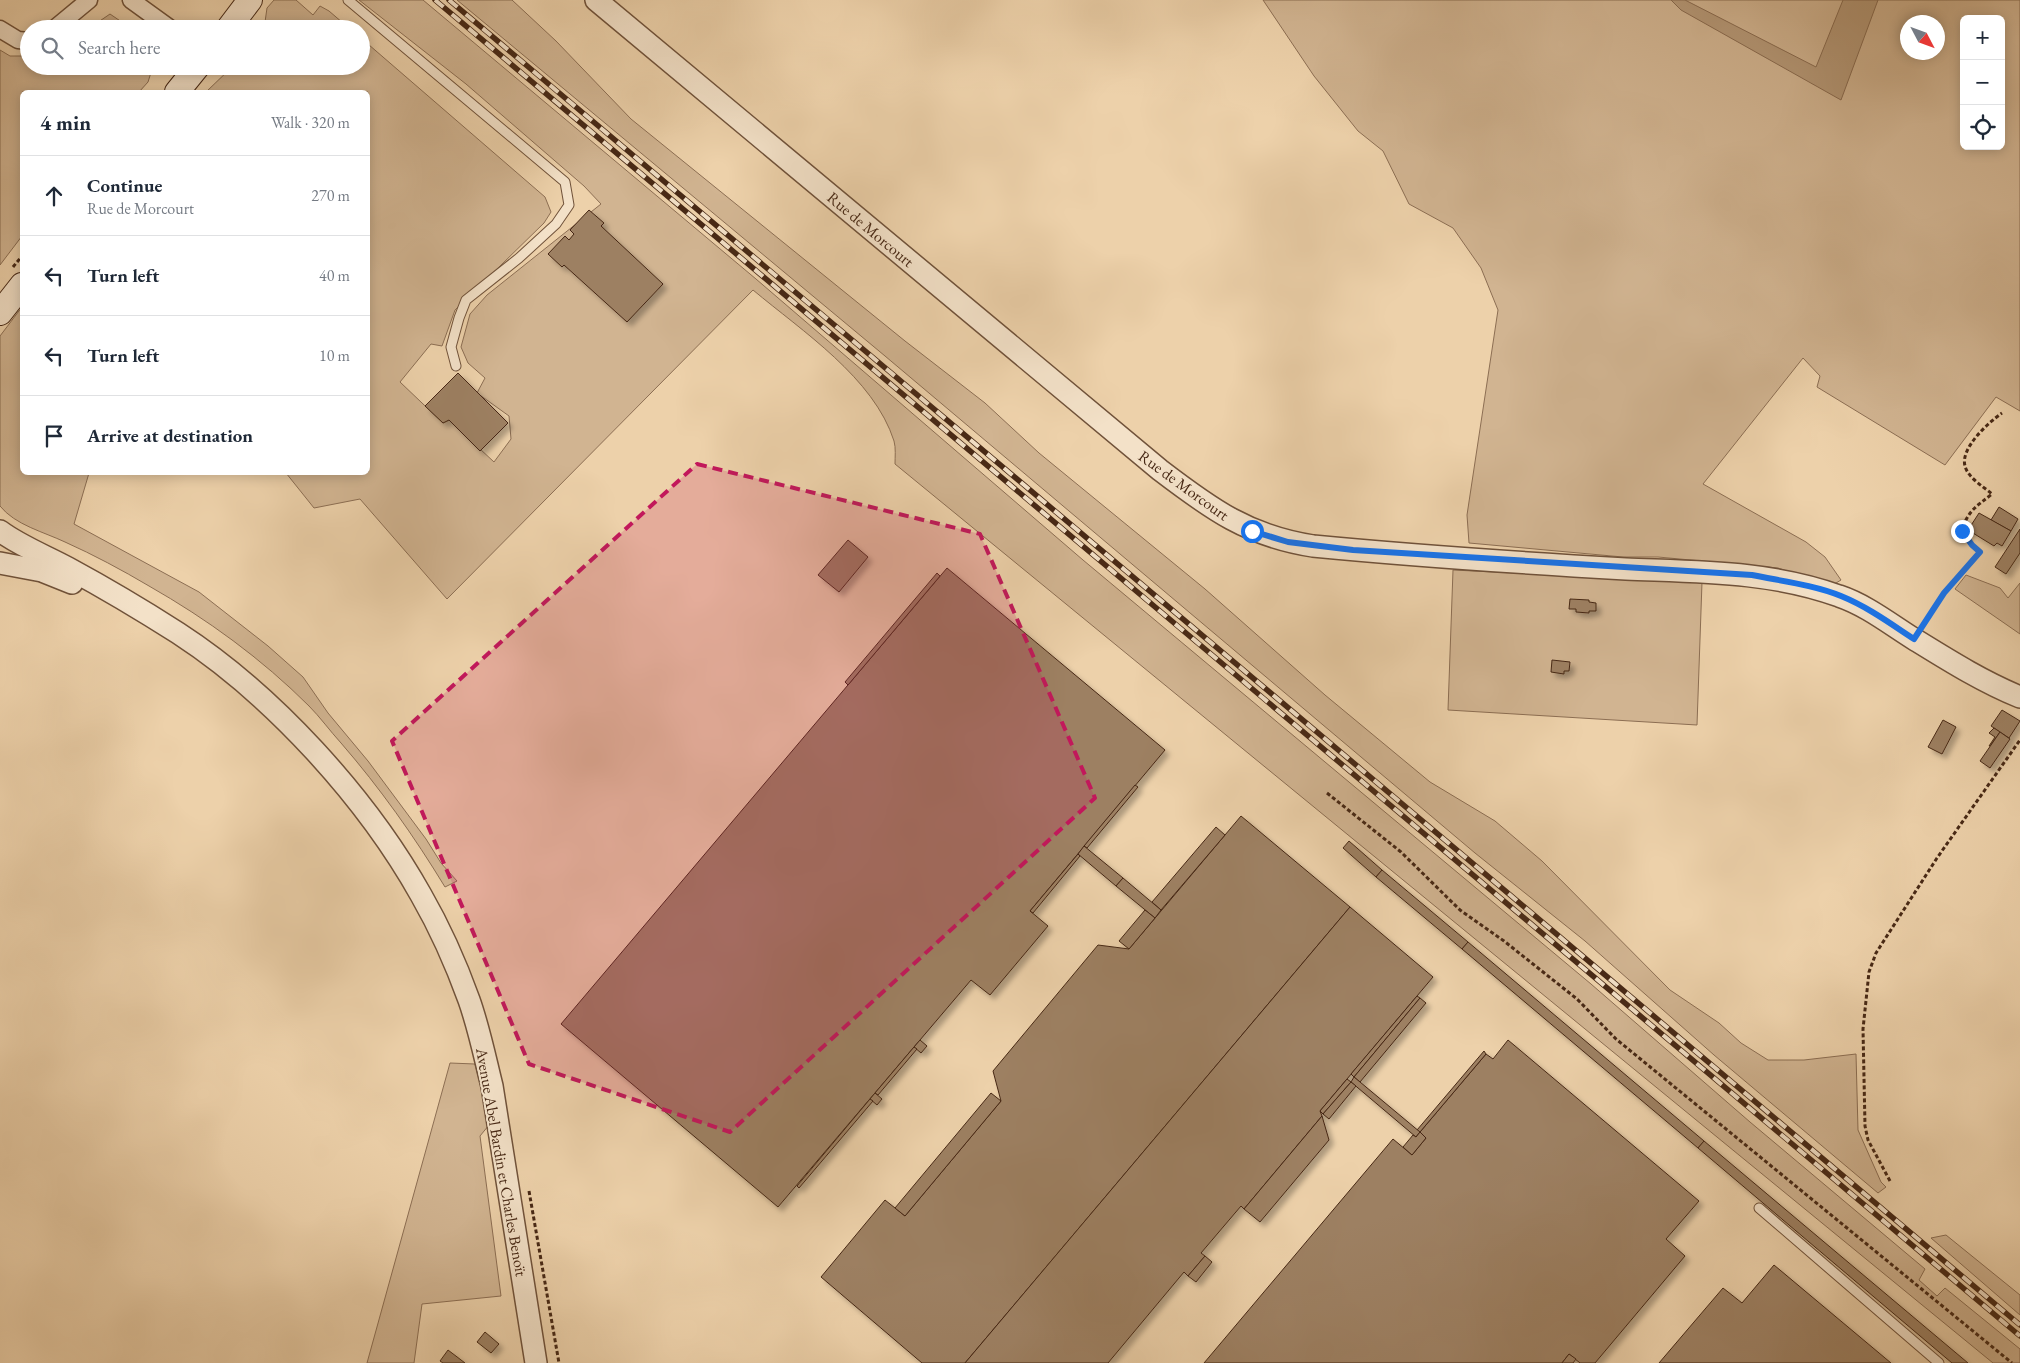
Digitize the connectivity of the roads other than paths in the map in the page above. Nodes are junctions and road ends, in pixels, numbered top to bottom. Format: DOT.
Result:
graph roads {
  1 [pos="89,0"];
  2 [pos="131,0"];
  3 [pos="250,0"];
  4 [pos="348,0"];
  5 [pos="596,0"];
  6 [pos="65,20"];
  7 [pos="158,20"];
  8 [pos="235,20"];
  9 [pos="0,29"];
  10 [pos="20,40"];
  11 [pos="191,75"];
  12 [pos="179,90"];
  13 [pos="20,288"];
  14 [pos="0,313"];
  15 [pos="456,366"];
  16 [pos="0,531"];
  17 [pos="0,563"];
  18 [pos="143,611"];
  19 [pos="2020,697"];
  20 [pos="1759,1208"];
  21 [pos="536,1363"];
  22 [pos="1939,1363"];
  1 -- 6 [label="street"];
  2 -- 7 [label="street"];
  3 -- 8 [label="main road"];
  4 -- 15 [label="lane"];
  5 -- 19 [label="street, Rue de Morcourt"];
  9 -- 10 [label="street"];
  11 -- 12 [label="main road"];
  13 -- 14 [label="main road"];
  16 -- 18 [label="street"];
  17 -- 18 [label="street"];
  18 -- 21 [label="street, Avenue Abel Bardin et Charles Benoït"];
  20 -- 22 [label="lane"];
}
